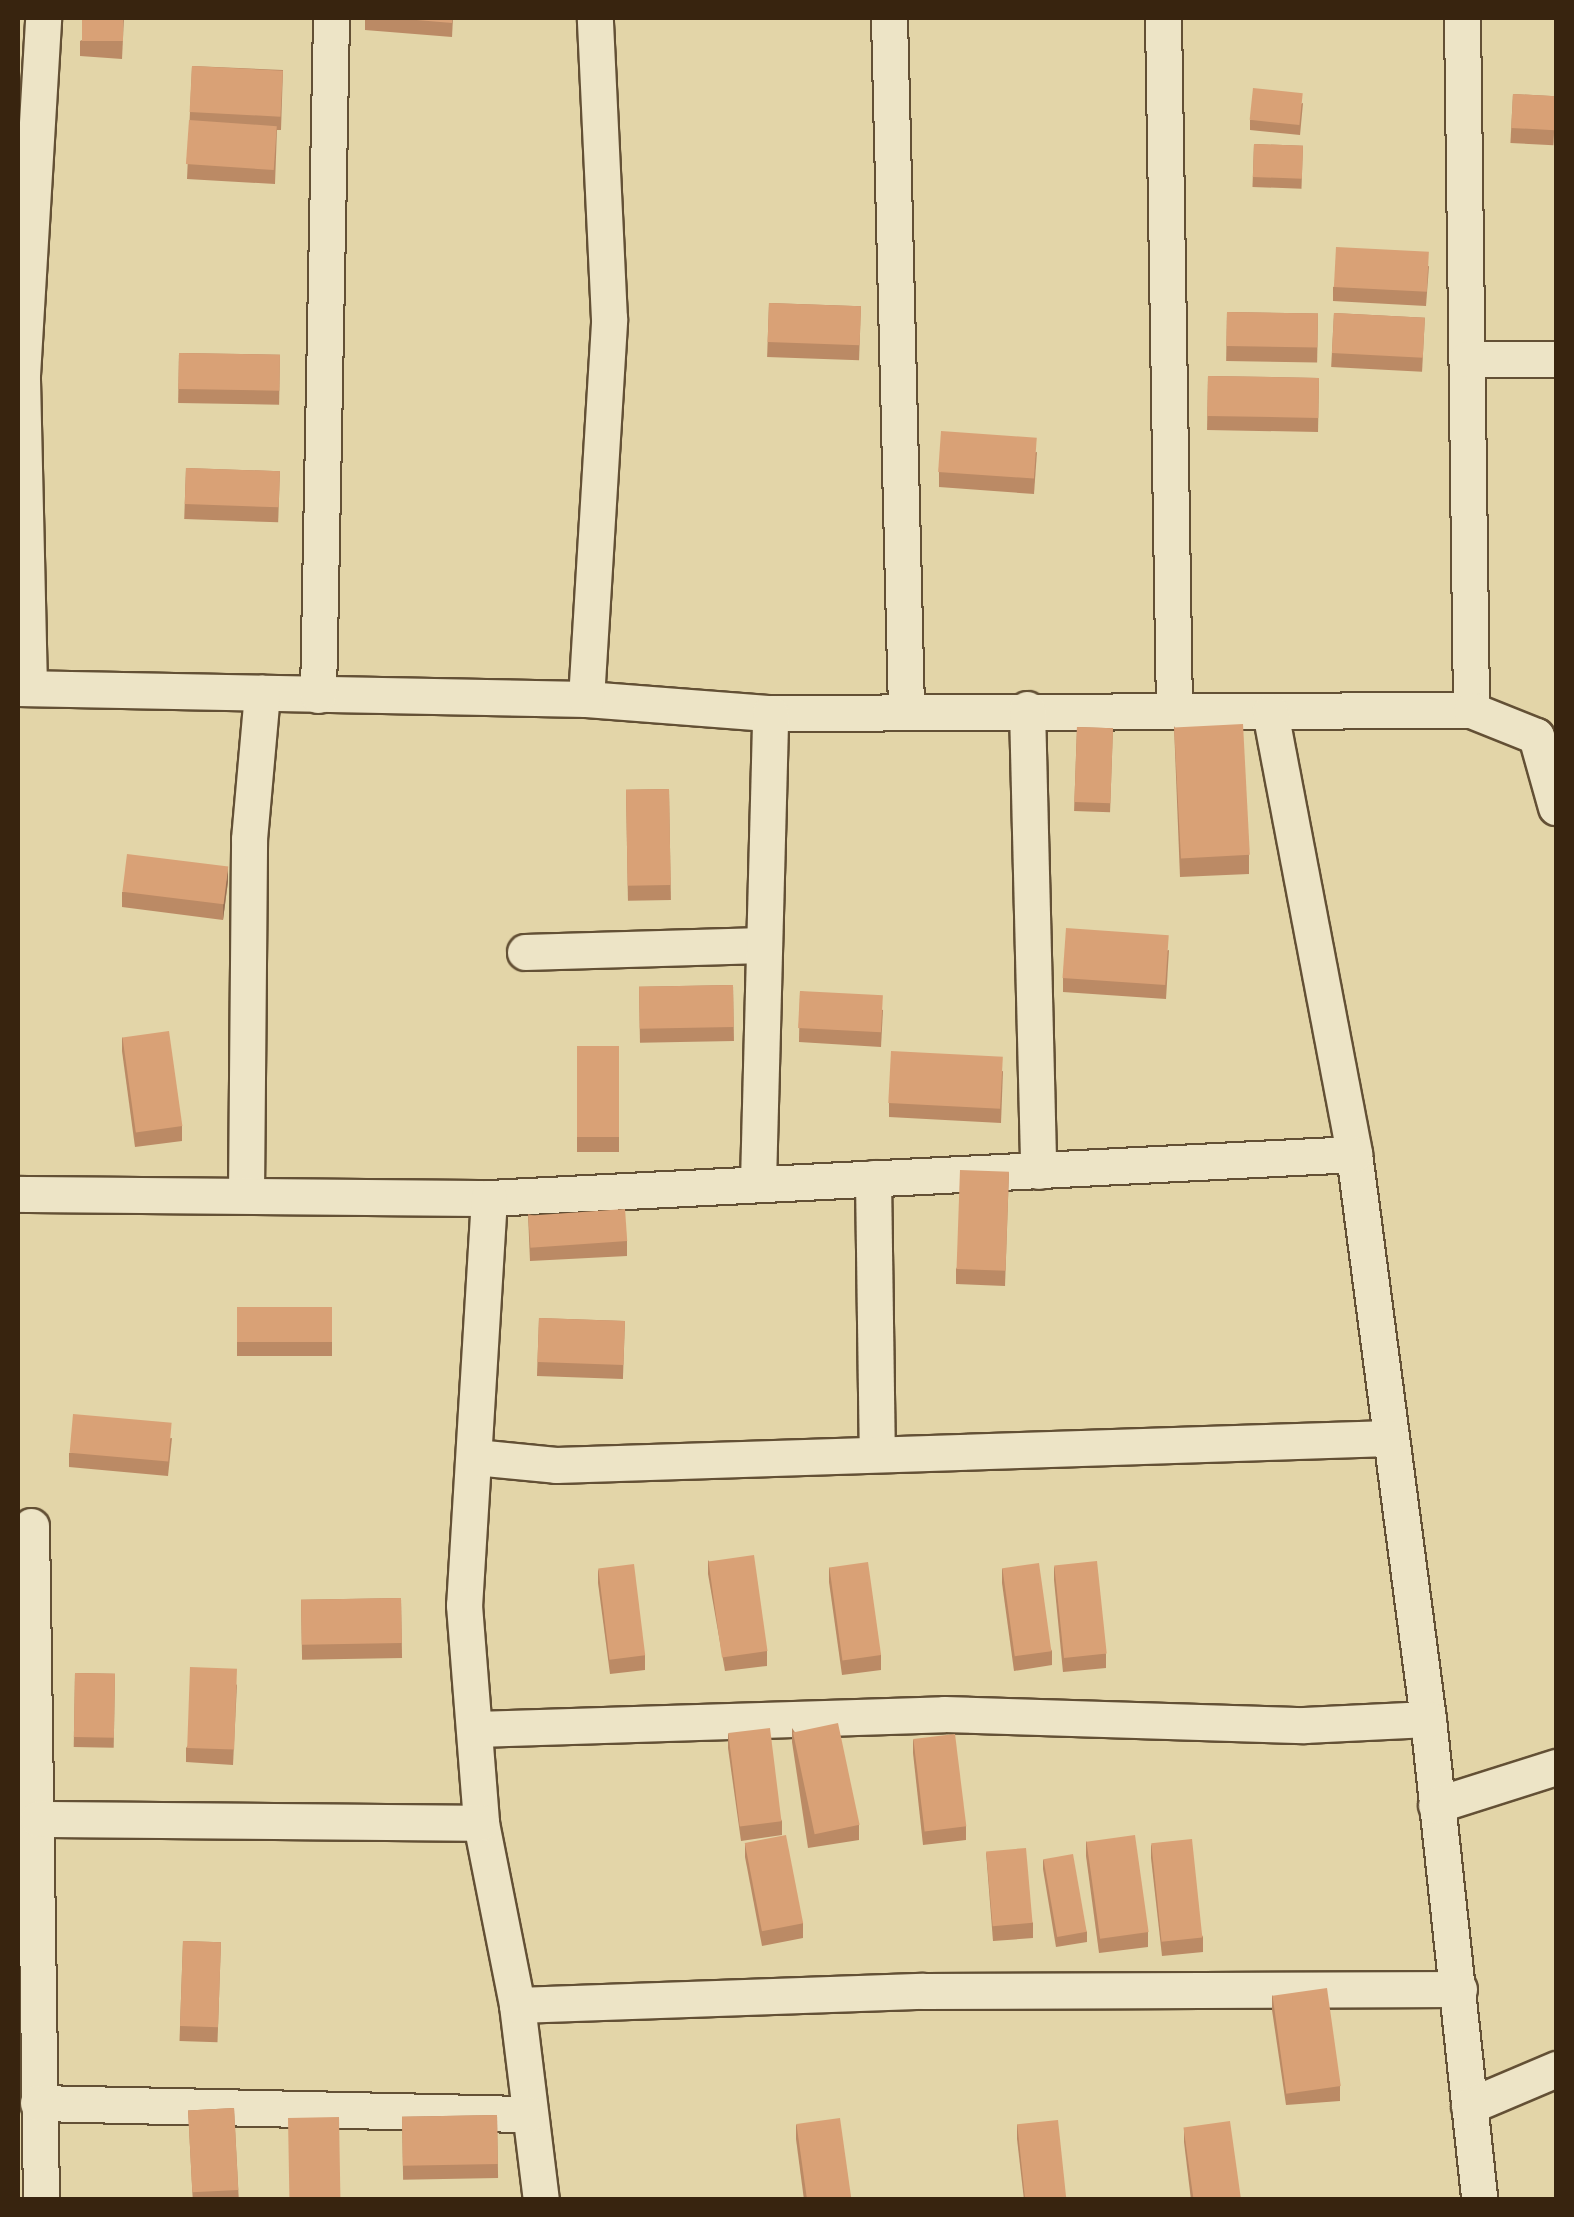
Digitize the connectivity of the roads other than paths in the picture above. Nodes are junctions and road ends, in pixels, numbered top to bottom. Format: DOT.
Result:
graph roads {
  1 [pos="43,18"];
  2 [pos="331,18"];
  3 [pos="595,18"];
  4 [pos="889,18"];
  5 [pos="1163,18"];
  6 [pos="1462,18"];
  7 [pos="1467,359"];
  8 [pos="1556,359"];
  9 [pos="23,688"];
  10 [pos="262,693"];
  11 [pos="318,695"];
  12 [pos="586,700"];
  13 [pos="1027,708"];
  14 [pos="906,710"];
  15 [pos="1174,710"];
  16 [pos="1471,710"];
  17 [pos="1270,712"];
  18 [pos="770,713"];
  19 [pos="1556,808"];
  20 [pos="762,946"];
  21 [pos="525,952"];
  22 [pos="1354,1154"];
  23 [pos="1038,1170"];
  24 [pos="872,1178"];
  25 [pos="758,1182"];
  26 [pos="246,1193"];
  27 [pos="18,1194"];
  28 [pos="489,1198"];
  29 [pos="1390,1438"];
  30 [pos="877,1450"];
  31 [pos="475,1457"];
  32 [pos="31,1526"];
  33 [pos="1428,1719"];
  34 [pos="476,1729"];
  35 [pos="1556,1767"];
  36 [pos="1436,1805"];
  37 [pos="38,1819"];
  38 [pos="482,1823"];
  39 [pos="1459,1989"];
  40 [pos="517,2005"];
  41 [pos="1556,2069"];
  42 [pos="38,2103"];
  43 [pos="1468,2106"];
  44 [pos="528,2114"];
  45 [pos="29,2140"];
  46 [pos="40,2200"];
  47 [pos="541,2200"];
  48 [pos="1480,2200"];
  1 -- 9 [label="street"];
  2 -- 11 [label="street"];
  3 -- 12 [label="street"];
  4 -- 14 [label="street"];
  5 -- 15 [label="street"];
  6 -- 7 [label="street"];
  7 -- 8 [label="street"];
  7 -- 16 [label="street"];
  9 -- 10 [label="street"];
  10 -- 11 [label="street"];
  10 -- 26 [label="street"];
  11 -- 12 [label="street"];
  12 -- 18 [label="street"];
  13 -- 14 [label="street"];
  13 -- 15 [label="street"];
  13 -- 23 [label="street"];
  14 -- 18 [label="street"];
  15 -- 17 [label="street"];
  16 -- 17 [label="street"];
  16 -- 19 [label="street"];
  17 -- 22 [label="street"];
  18 -- 20 [label="street"];
  20 -- 21 [label="street"];
  20 -- 25 [label="street"];
  22 -- 23 [label="street"];
  22 -- 29 [label="street"];
  23 -- 24 [label="street"];
  24 -- 25 [label="street"];
  24 -- 30 [label="street"];
  25 -- 28 [label="street"];
  26 -- 27 [label="street"];
  26 -- 28 [label="street"];
  28 -- 31 [label="street"];
  29 -- 30 [label="street"];
  29 -- 33 [label="street"];
  30 -- 31 [label="street"];
  31 -- 34 [label="street"];
  32 -- 37 [label="street"];
  33 -- 34 [label="street"];
  33 -- 36 [label="street"];
  34 -- 38 [label="street"];
  35 -- 36 [label="street"];
  36 -- 39 [label="street"];
  37 -- 38 [label="street"];
  37 -- 42 [label="street"];
  38 -- 40 [label="street"];
  39 -- 40 [label="street"];
  39 -- 43 [label="street"];
  40 -- 44 [label="street"];
  41 -- 43 [label="street"];
  42 -- 44 [label="street"];
  42 -- 45 [label="street"];
  43 -- 48 [label="street"];
  44 -- 47 [label="street"];
  45 -- 46 [label="street"];
}
